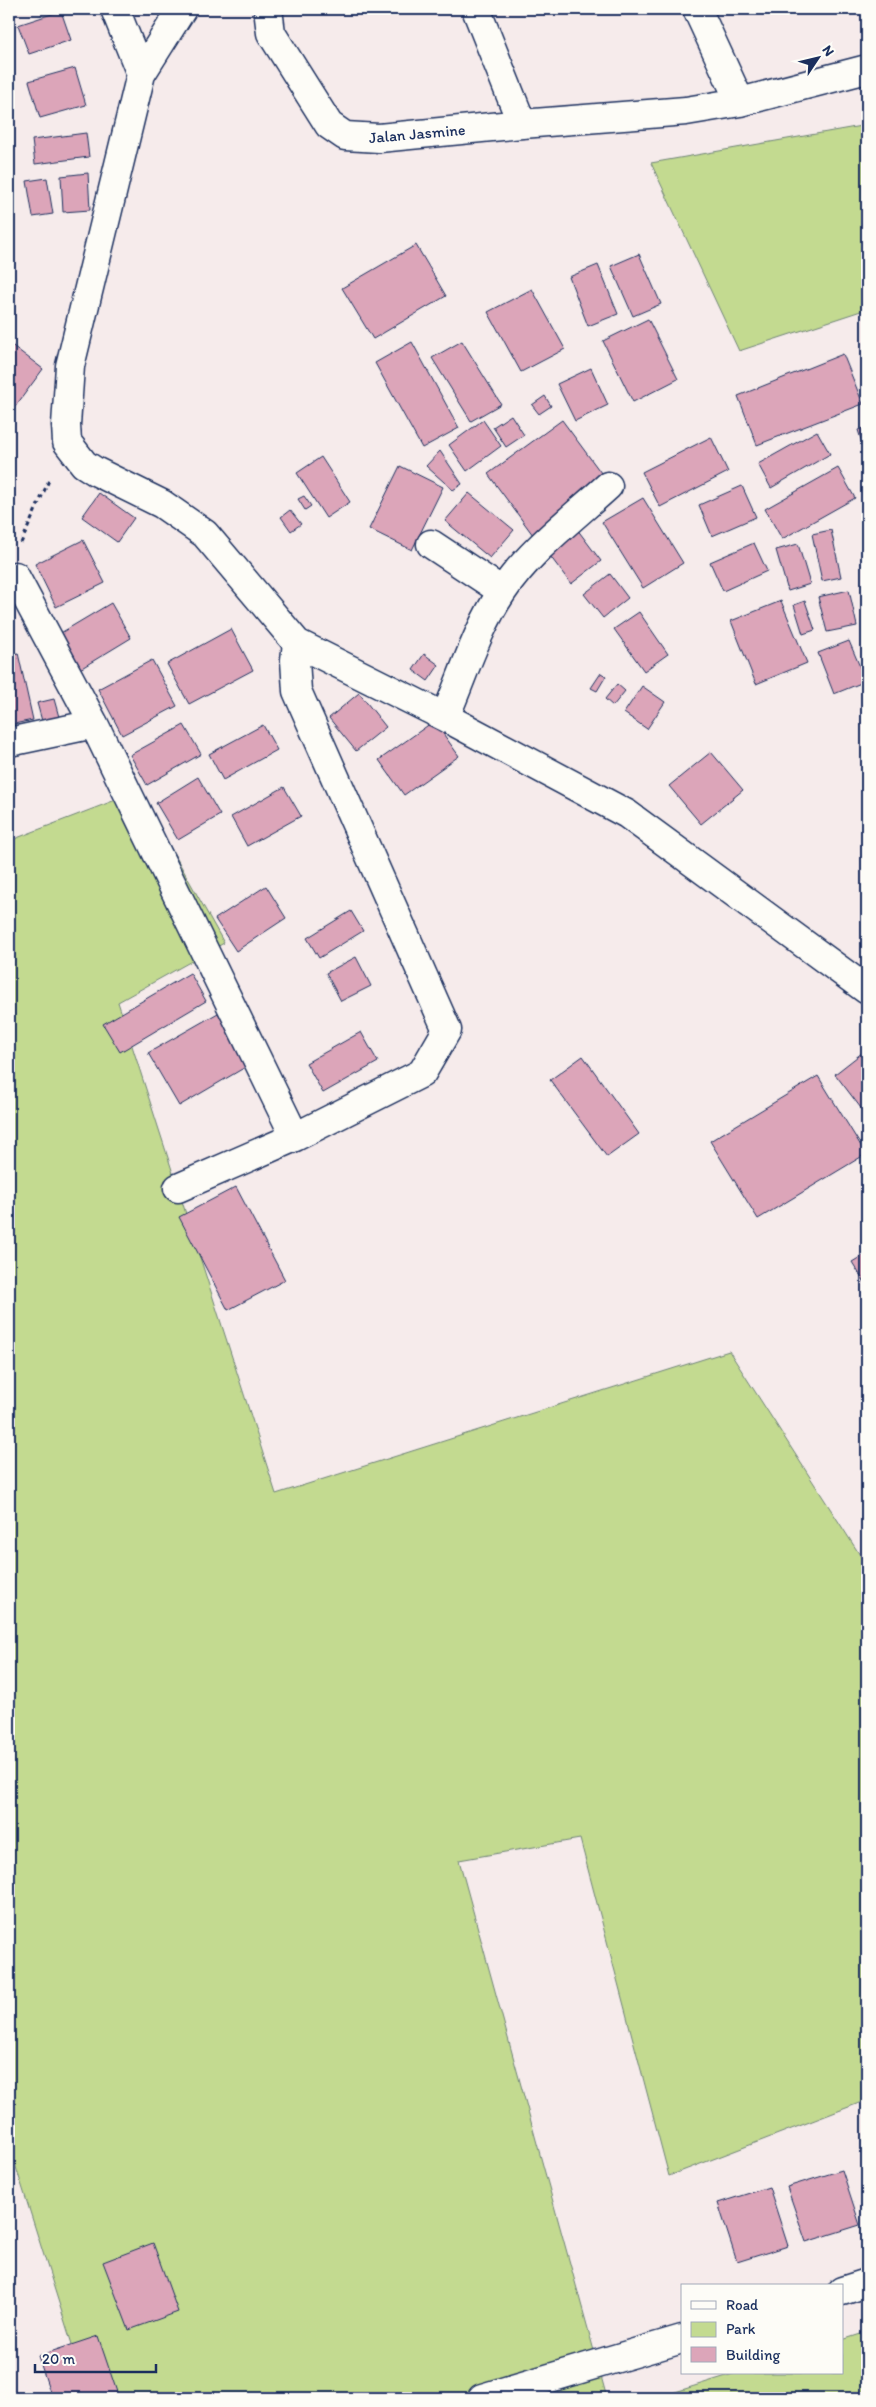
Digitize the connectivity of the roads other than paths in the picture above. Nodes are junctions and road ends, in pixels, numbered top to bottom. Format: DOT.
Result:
graph roads {
  1 [pos="115,9"];
  2 [pos="182,9"];
  3 [pos="268,9"];
  4 [pos="476,9"];
  5 [pos="697,9"];
  6 [pos="867,69"];
  7 [pos="141,74"];
  8 [pos="740,102"];
  9 [pos="522,124"];
  10 [pos="608,486"];
  11 [pos="431,544"];
  12 [pos="15,576"];
  13 [pos="502,591"];
  14 [pos="298,643"];
  15 [pos="446,717"];
  16 [pos="94,724"];
  17 [pos="9,742"];
  18 [pos="867,990"];
  19 [pos="295,1137"];
  20 [pos="178,1188"];
  21 [pos="867,2283"];
  22 [pos="844,2290"];
  23 [pos="681,2339"];
  24 [pos="497,2396"];
  1 -- 7 [label="street"];
  2 -- 7 [label="street"];
  3 -- 9 [label="street, Jalan Jasmine"];
  4 -- 9 [label="street"];
  5 -- 8 [label="street"];
  6 -- 8 [label="street, Jalan Jasmine"];
  7 -- 14 [label="street"];
  8 -- 9 [label="street, Jalan Jasmine"];
  10 -- 13 [label="street"];
  11 -- 13 [label="street"];
  12 -- 16 [label="street"];
  13 -- 15 [label="street"];
  14 -- 15 [label="street"];
  14 -- 19 [label="street"];
  15 -- 18 [label="street"];
  16 -- 17 [label="street"];
  16 -- 19 [label="street"];
  19 -- 20 [label="street"];
  21 -- 22 [label="street"];
  23 -- 24 [label="street"];
}
